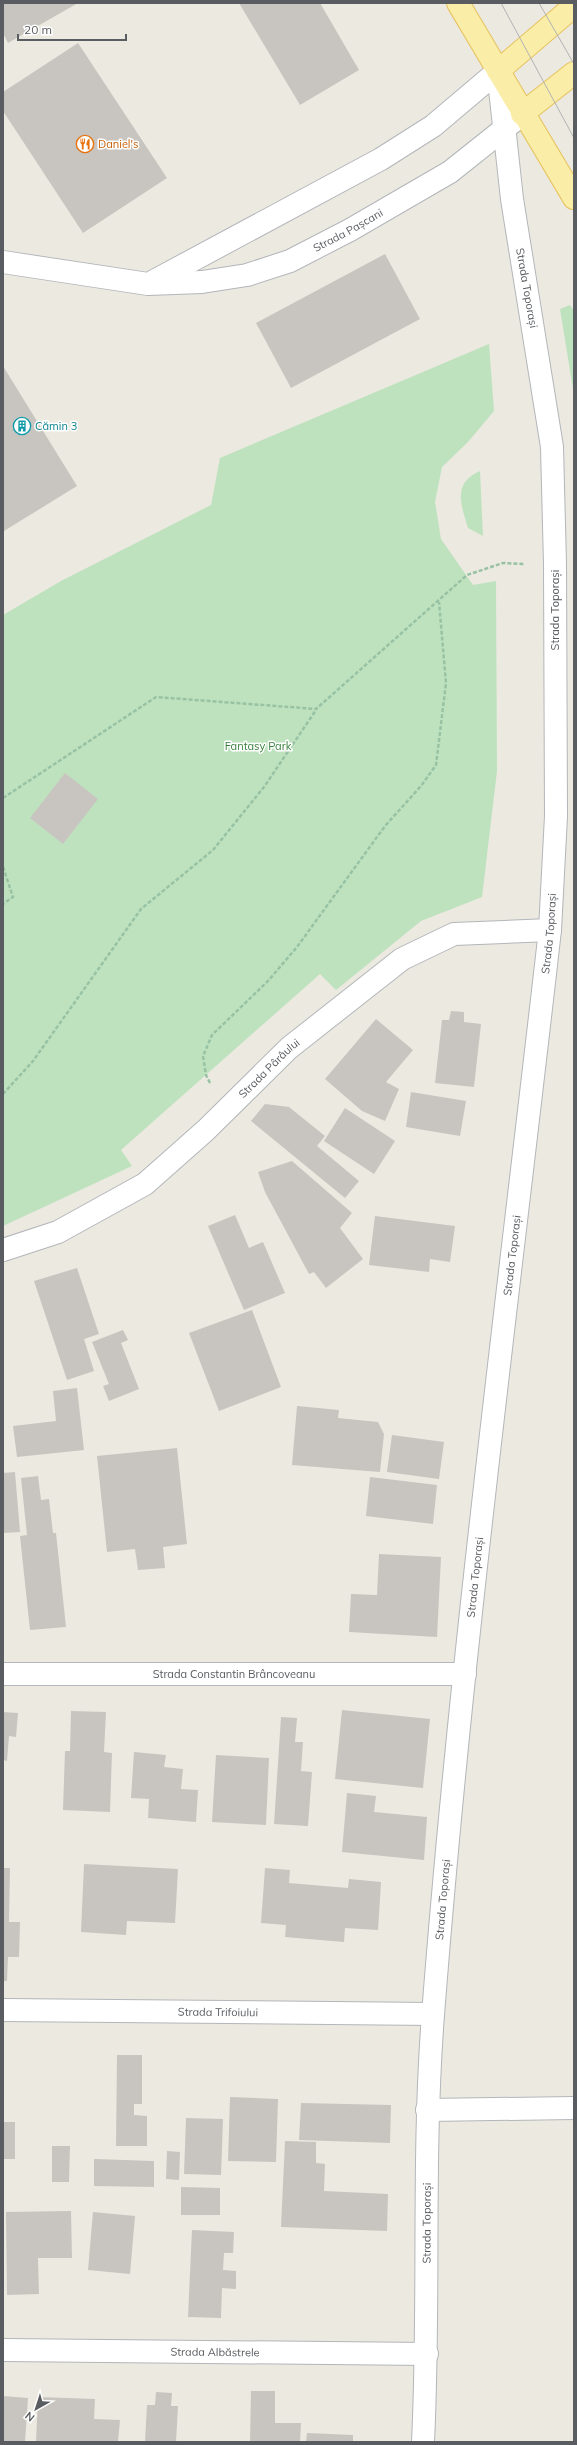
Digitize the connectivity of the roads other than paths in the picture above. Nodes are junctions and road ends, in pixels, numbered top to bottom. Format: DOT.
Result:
graph roads {
  1 [pos="458,3"];
  2 [pos="574,6"];
  3 [pos="498,70"];
  4 [pos="574,73"];
  5 [pos="522,114"];
  6 [pos="504,128"];
  7 [pos="574,198"];
  8 [pos="3,262"];
  9 [pos="148,284"];
  10 [pos="550,930"];
  11 [pos="3,1250"];
  12 [pos="3,1674"];
  13 [pos="465,1674"];
  14 [pos="3,2010"];
  15 [pos="433,2014"];
  16 [pos="574,2108"];
  17 [pos="427,2110"];
  18 [pos="3,2350"];
  19 [pos="427,2354"];
  20 [pos="423,2442"];
  1 -- 3 [label="main road"];
  2 -- 3 [label="main road"];
  3 -- 5 [label="main road"];
  3 -- 6 [label="street, Strada Toporași"];
  3 -- 9 [label="street"];
  4 -- 5 [label="main road"];
  5 -- 6 [label="street, Strada Pașcani"];
  5 -- 7 [label="main road"];
  6 -- 9 [label="street, Strada Pașcani"];
  6 -- 10 [label="street, Strada Toporași"];
  8 -- 9 [label="street, Strada Pașcani"];
  10 -- 11 [label="street, Strada Pârâului"];
  10 -- 13 [label="street, Strada Toporași"];
  12 -- 13 [label="street, Strada Constantin Brâncoveanu"];
  13 -- 15 [label="street, Strada Toporași"];
  14 -- 15 [label="street, Strada Trifoiului"];
  15 -- 17 [label="street, Strada Toporași"];
  16 -- 17 [label="street"];
  17 -- 19 [label="street, Strada Toporași"];
  18 -- 19 [label="street, Strada Albăstrele"];
  19 -- 20 [label="street, Strada Toporași"];
}
